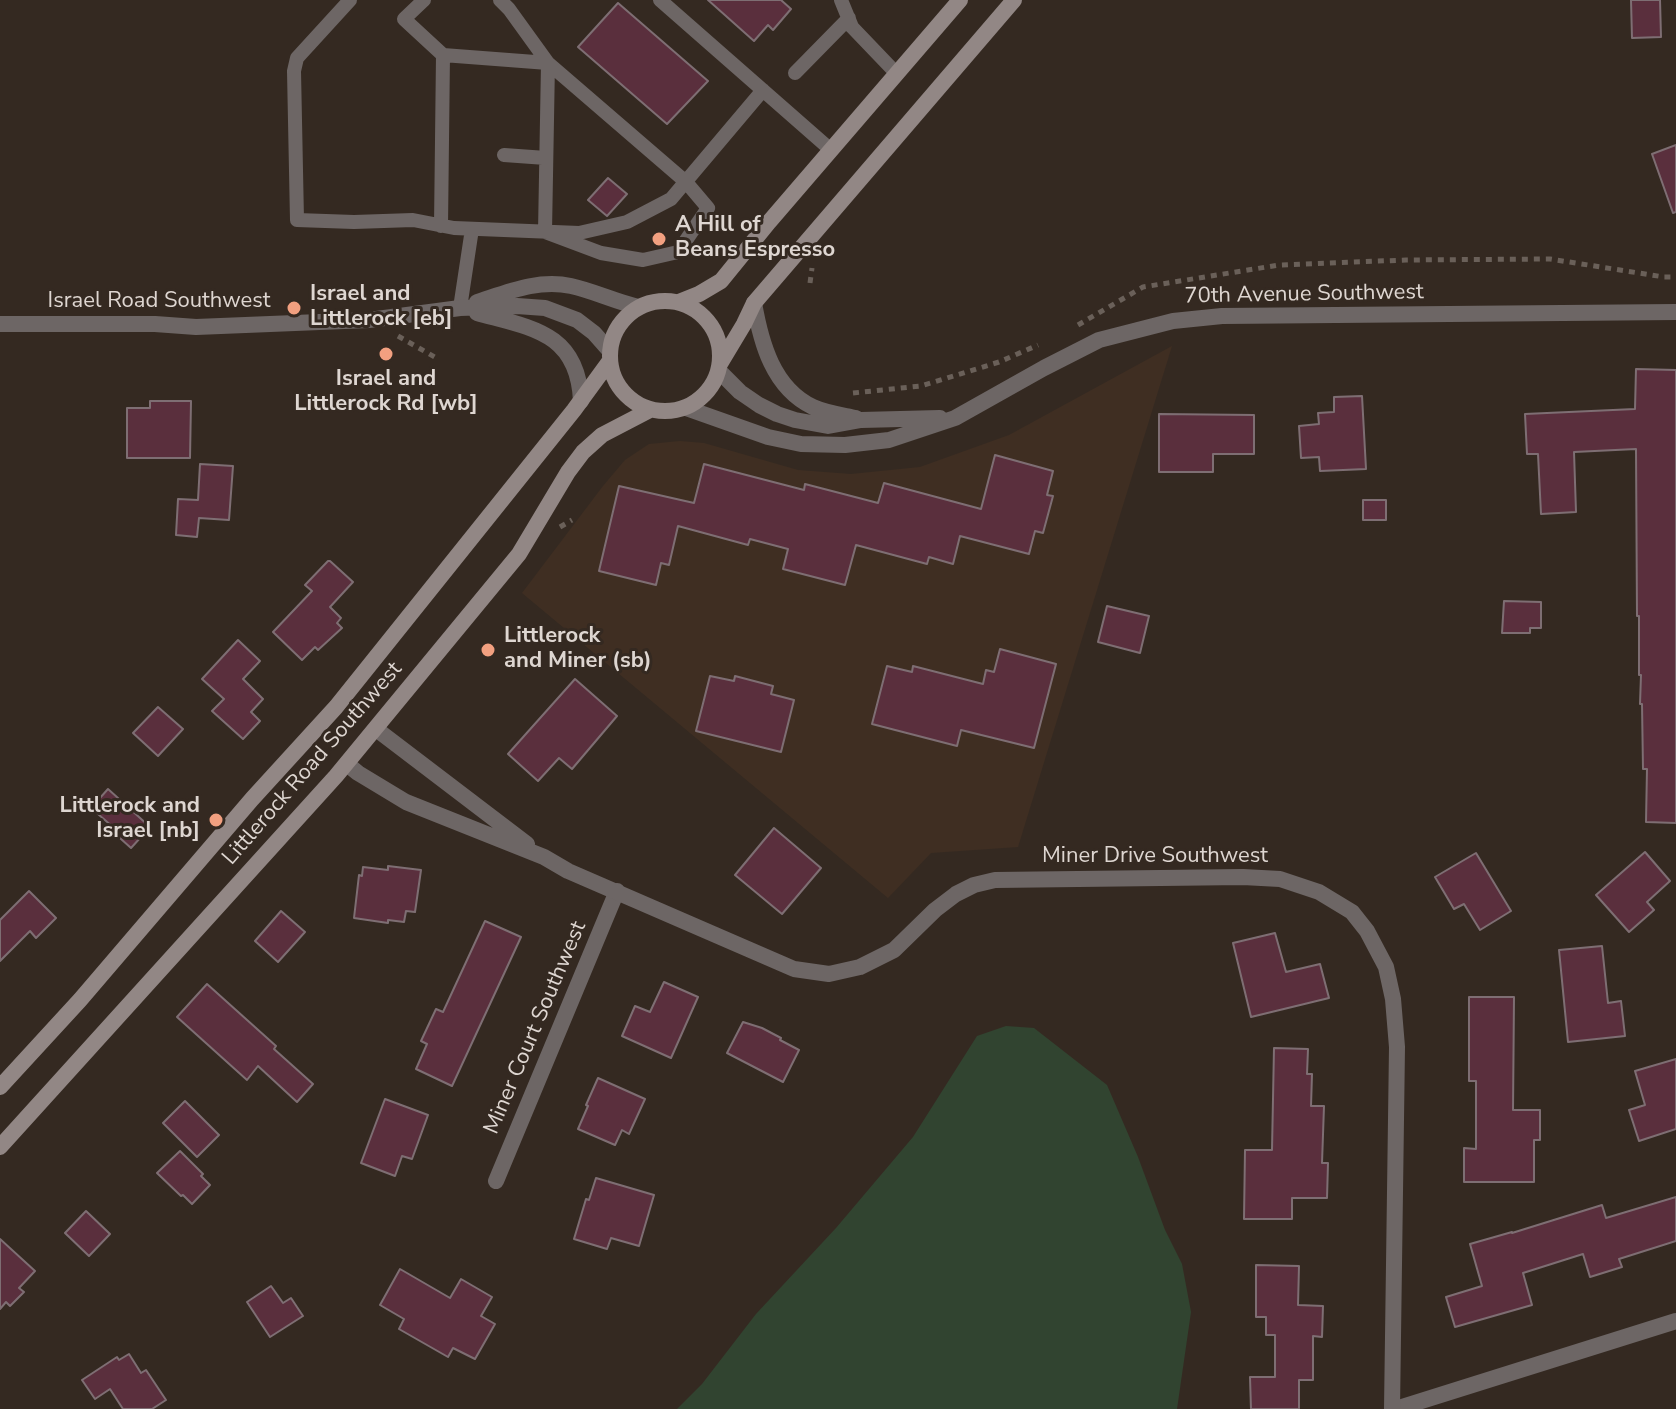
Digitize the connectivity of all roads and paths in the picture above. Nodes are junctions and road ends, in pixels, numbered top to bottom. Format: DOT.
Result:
graph roads {
  1 [pos="350,0"];
  2 [pos="424,0"];
  3 [pos="500,0"];
  4 [pos="660,0"];
  5 [pos="841,0"];
  6 [pos="960,0"];
  7 [pos="1014,0"];
  8 [pos="849,18"];
  9 [pos="443,55"];
  10 [pos="548,63"];
  11 [pos="795,73"];
  12 [pos="897,74"];
  13 [pos="763,90"];
  14 [pos="831,150"];
  15 [pos="442,154"];
  16 [pos="458,155"];
  17 [pos="504,155"];
  18 [pos="546,158"];
  19 [pos="686,182"];
  20 [pos="441,226"];
  21 [pos="472,229"];
  22 [pos="545,232"];
  23 [pos="679,302"];
  24 [pos="754,303"];
  25 [pos="639,307"];
  26 [pos="460,308"];
  27 [pos="1676,312"];
  28 [pos="369,320"];
  29 [pos="0,324"];
  30 [pos="609,356"];
  31 [pos="438,359"];
  32 [pos="720,367"];
  33 [pos="581,401"];
  34 [pos="686,408"];
  35 [pos="650,410"];
  36 [pos="955,418"];
  37 [pos="861,420"];
  38 [pos="376,729"];
  39 [pos="347,764"];
  40 [pos="544,857"];
  41 [pos="617,891"];
  42 [pos="0,1087"];
  43 [pos="0,1147"];
  44 [pos="496,1181"];
  45 [pos="1676,1321"];
  46 [pos="1394,1409"];
  1 -- 20 [label="lane"];
  2 -- 9 [label="lane"];
  3 -- 10 [label="lane"];
  4 -- 13 [label="lane"];
  5 -- 8 [label="lane"];
  6 -- 12 [label="main road"];
  7 -- 24 [label="main road"];
  8 -- 11 [label="lane"];
  8 -- 12 [label="lane"];
  9 -- 10 [label="lane"];
  9 -- 15 [label="lane"];
  10 -- 18 [label="lane"];
  10 -- 19 [label="lane"];
  12 -- 14 [label="main road"];
  13 -- 14 [label="lane"];
  13 -- 19 [label="lane"];
  14 -- 23 [label="main road"];
  15 -- 16 [label="lane"];
  15 -- 20 [label="lane"];
  17 -- 18 [label="lane"];
  18 -- 22 [label="lane"];
  19 -- 22 [label="lane"];
  19 -- 22 [label="lane"];
  20 -- 21 [label="lane"];
  21 -- 22 [label="lane"];
  21 -- 26 [label="lane"];
  23 -- 25 [label="main road"];
  23 -- 32 [label="main road"];
  24 -- 32 [label="main road"];
  24 -- 37 [label="street"];
  25 -- 26 [label="street, Israel Road Southwest"];
  25 -- 30 [label="main road"];
  26 -- 28 [label="street, Israel Road Southwest"];
  26 -- 30 [label="street, Israel Road Southwest"];
  26 -- 33 [label="street"];
  27 -- 36 [label="street, 70th Avenue Southwest"];
  28 -- 29 [label="street, Israel Road Southwest"];
  28 -- 31 [label="path"];
  30 -- 33 [label="main road, Littlerock Road Southwest"];
  30 -- 35 [label="main road"];
  32 -- 34 [label="main road"];
  32 -- 37 [label="street, 70th Avenue Southwest"];
  33 -- 42 [label="main road, Littlerock Road Southwest"];
  34 -- 35 [label="main road"];
  34 -- 36 [label="street, 70th Avenue Southwest"];
  35 -- 38 [label="main road, Littlerock Road Southwest"];
  36 -- 37 [label="street, 70th Avenue Southwest"];
  38 -- 39 [label="main road, Littlerock Road Southwest"];
  38 -- 40 [label="street, Miner Drive Southwest"];
  39 -- 40 [label="street, Miner Drive Southwest"];
  39 -- 43 [label="main road, Littlerock Road Southwest"];
  40 -- 41 [label="street, Miner Drive Southwest"];
  41 -- 44 [label="street, Miner Court Southwest"];
  41 -- 46 [label="street, Miner Drive Southwest"];
  45 -- 46 [label="street"];
}
